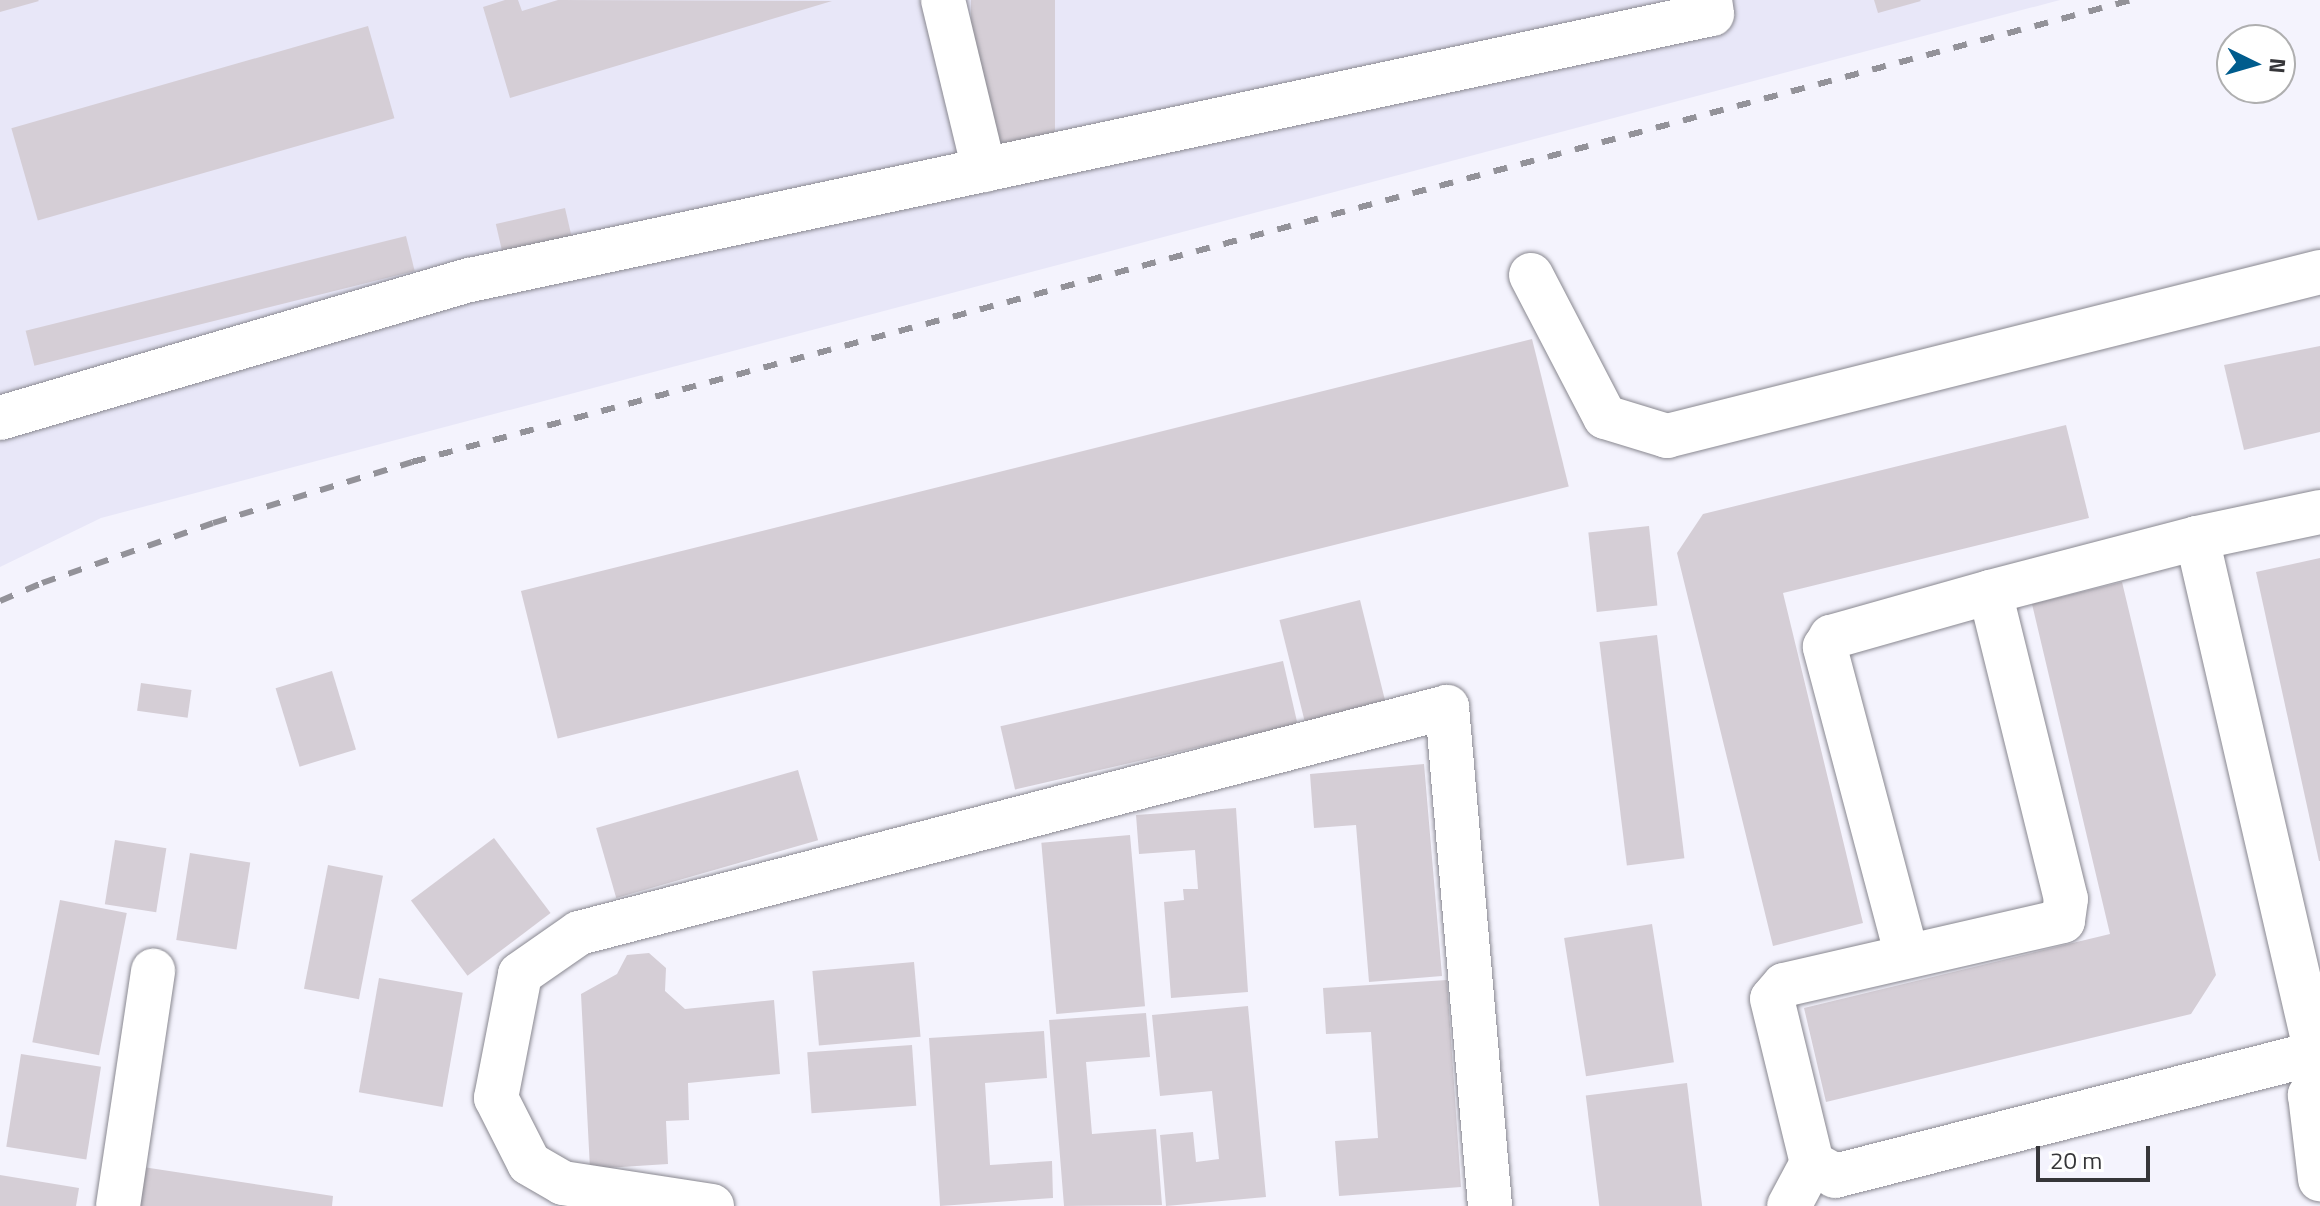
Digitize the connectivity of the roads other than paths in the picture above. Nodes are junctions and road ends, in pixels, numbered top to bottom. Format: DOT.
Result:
graph roads {
  1 [pos="943,0"];
  2 [pos="1710,0"];
  3 [pos="984,170"];
  4 [pos="2320,272"];
  5 [pos="1531,275"];
  6 [pos="0,418"];
  7 [pos="2320,512"];
  8 [pos="2197,538"];
  9 [pos="1990,592"];
  10 [pos="1907,956"];
  11 [pos="153,971"];
  12 [pos="2319,1064"];
  13 [pos="1812,1163"];
  14 [pos="2320,1179"];
  15 [pos="118,1206"];
  16 [pos="712,1206"];
  17 [pos="1490,1206"];
  18 [pos="1789,1206"];
  1 -- 3 [label="lane"];
  2 -- 3 [label="lane"];
  3 -- 6 [label="lane"];
  4 -- 5 [label="lane"];
  7 -- 8 [label="lane"];
  8 -- 9 [label="lane"];
  8 -- 12 [label="lane"];
  9 -- 10 [label="lane"];
  9 -- 10 [label="lane"];
  10 -- 13 [label="lane"];
  11 -- 15 [label="lane"];
  12 -- 13 [label="lane"];
  12 -- 14 [label="lane"];
  13 -- 18 [label="lane"];
  16 -- 17 [label="lane"];
}
